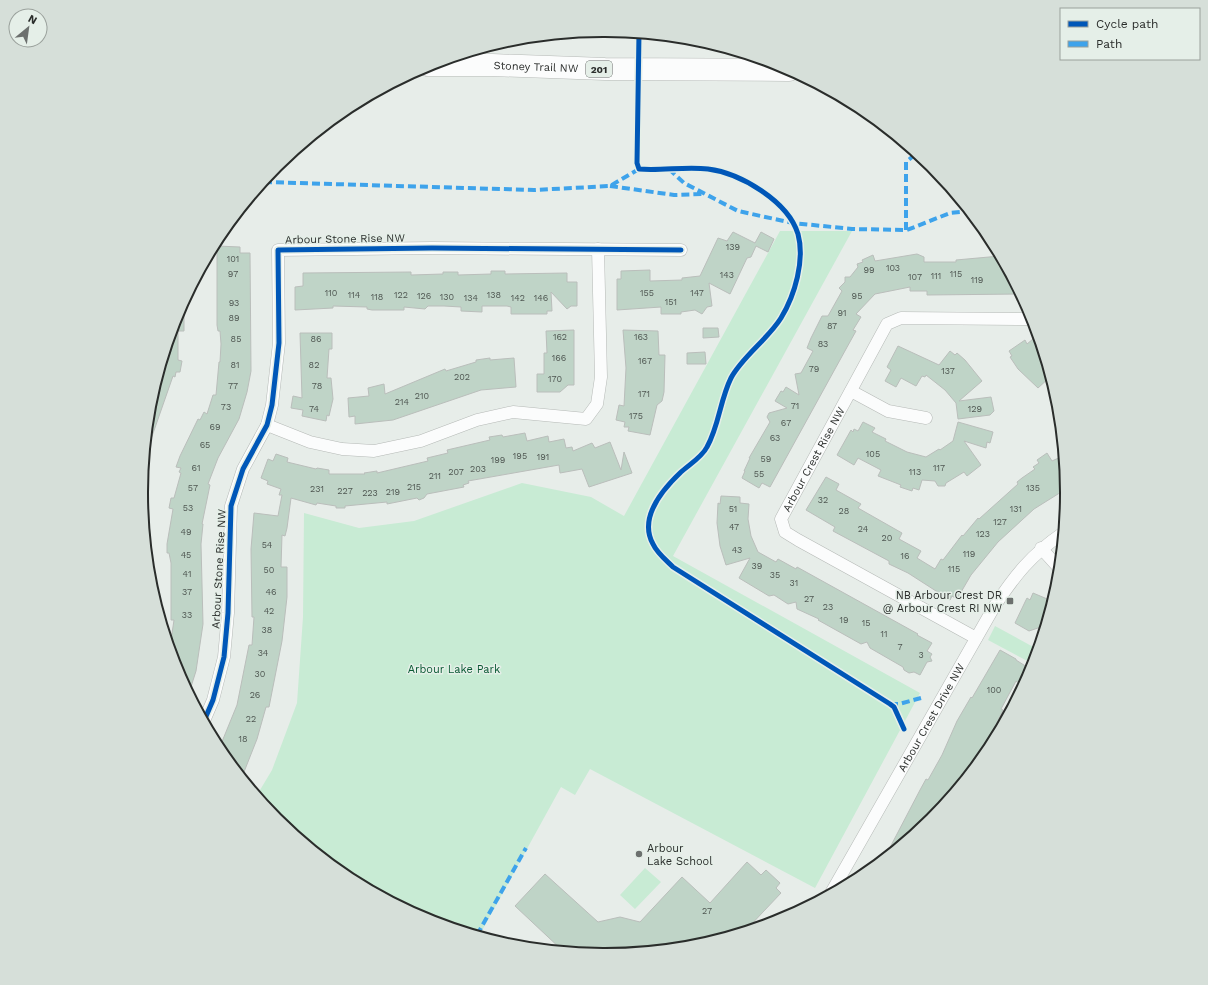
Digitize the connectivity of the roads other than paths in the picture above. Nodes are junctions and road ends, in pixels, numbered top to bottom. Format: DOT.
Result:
graph roads {
  1 [pos="448,65"];
  2 [pos="773,70"];
  3 [pos="598,249"];
  4 [pos="681,250"];
  5 [pos="1025,319"];
  6 [pos="851,391"];
  7 [pos="926,418"];
  8 [pos="267,425"];
  9 [pos="1058,536"];
  10 [pos="1041,548"];
  11 [pos="1054,563"];
  12 [pos="976,638"];
  13 [pos="207,714"];
  14 [pos="837,884"];
  1 -- 2 [label="highway, Stoney Trail NW / 201"];
  3 -- 4 [label="street, Arbour Stone Rise NW"];
  3 -- 8 [label="street, Arbour Stone Rise NW"];
  3 -- 8 [label="street"];
  5 -- 6 [label="street, Arbour Crest Rise NW"];
  6 -- 7 [label="street"];
  6 -- 12 [label="street, Arbour Crest Rise NW"];
  8 -- 13 [label="street, Arbour Stone Rise NW"];
  9 -- 10 [label="street, Arbour Crest Drive NW"];
  10 -- 11 [label="street"];
  10 -- 12 [label="street, Arbour Crest Drive NW"];
  12 -- 14 [label="street, Arbour Crest Drive NW"];
}
